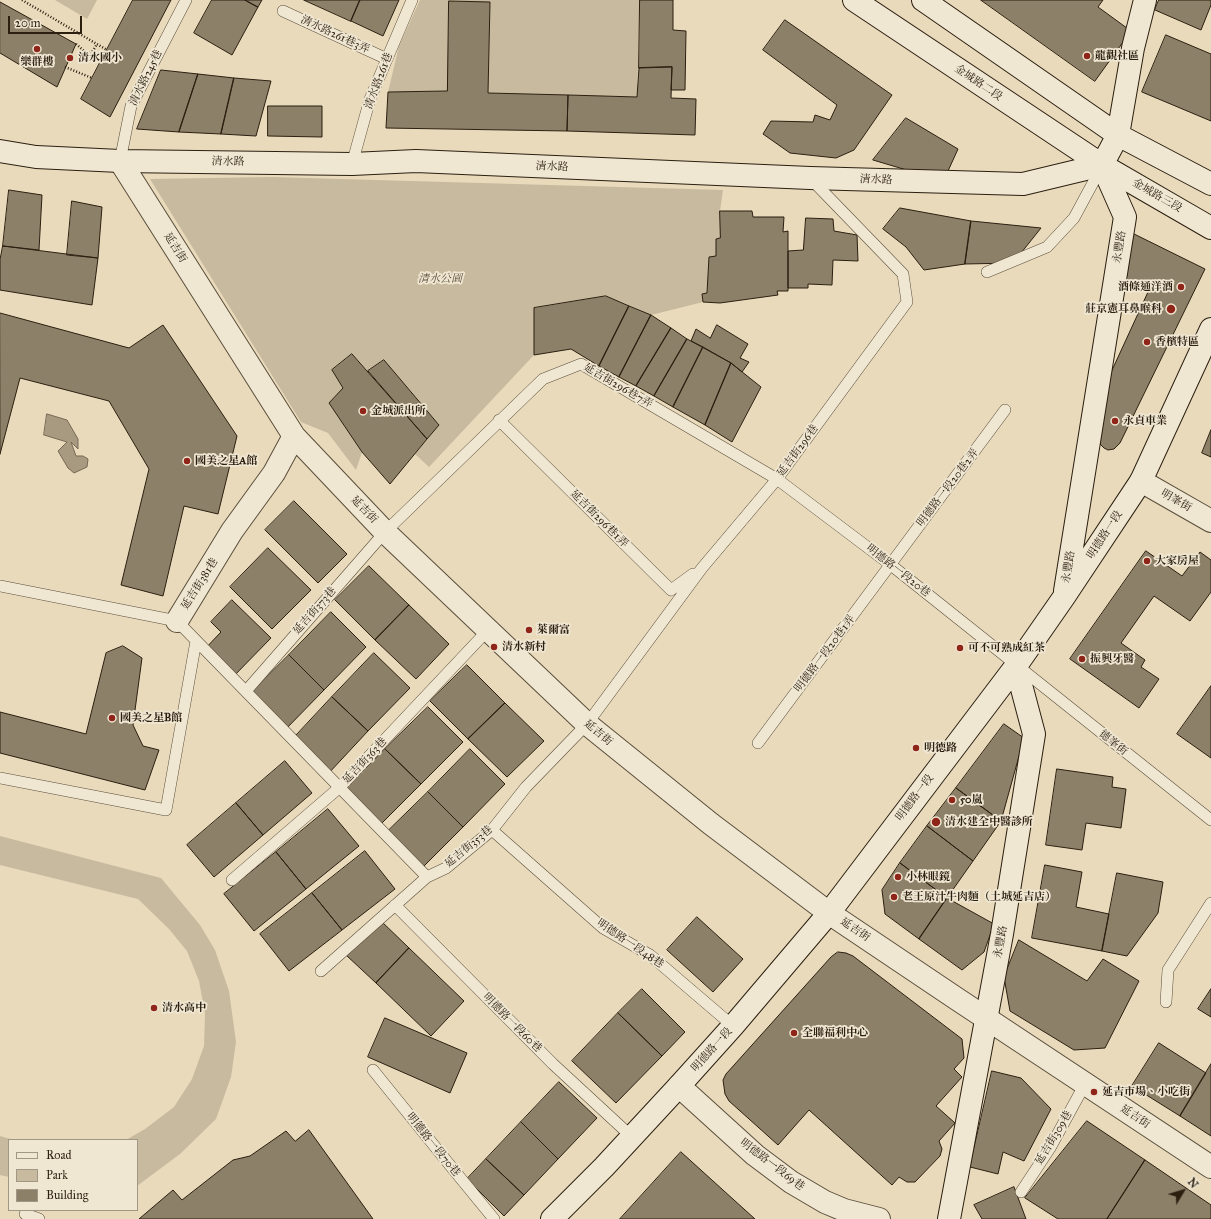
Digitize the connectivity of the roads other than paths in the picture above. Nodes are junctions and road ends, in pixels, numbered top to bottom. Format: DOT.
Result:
graph roads {
  1 [pos="186,0"];
  2 [pos="412,0"];
  3 [pos="854,0"];
  4 [pos="923,0"];
  5 [pos="1145,0"];
  6 [pos="283,12"];
  7 [pos="387,59"];
  8 [pos="1118,135"];
  9 [pos="0,151"];
  10 [pos="120,161"];
  11 [pos="352,164"];
  12 [pos="1102,165"];
  13 [pos="810,178"];
  14 [pos="1211,184"];
  15 [pos="1211,228"];
  16 [pos="987,272"];
  17 [pos="1211,329"];
  18 [pos="1005,410"];
  19 [pos="499,420"];
  20 [pos="294,436"];
  21 [pos="777,479"];
  22 [pos="1141,481"];
  23 [pos="1211,521"];
  24 [pos="385,532"];
  25 [pos="891,565"];
  26 [pos="702,568"];
  27 [pos="0,586"];
  28 [pos="1064,597"];
  29 [pos="177,621"];
  30 [pos="488,630"];
  31 [pos="196,641"];
  32 [pos="1016,666"];
  33 [pos="246,691"];
  34 [pos="587,724"];
  35 [pos="758,743"];
  36 [pos="0,778"];
  37 [pos="340,787"];
  38 [pos="1211,820"];
  39 [pos="492,830"];
  40 [pos="427,877"];
  41 [pos="232,880"];
  42 [pos="1211,903"];
  43 [pos="395,905"];
  44 [pos="830,913"];
  45 [pos="321,971"];
  46 [pos="1166,1002"];
  47 [pos="987,1019"];
  48 [pos="733,1026"];
  49 [pos="373,1070"];
  50 [pos="1086,1084"];
  51 [pos="679,1086"];
  52 [pos="632,1137"];
  53 [pos="1211,1167"];
  54 [pos="1021,1192"];
  55 [pos="25,1214"];
  56 [pos="39,1219"];
  57 [pos="494,1219"];
  58 [pos="552,1219"];
  59 [pos="879,1219"];
  60 [pos="946,1219"];
  1 -- 10 [label="lane, 清水路245巷"];
  2 -- 7 [label="lane, 清水路261巷"];
  3 -- 12 [label="street, 金城路二段"];
  4 -- 8 [label="street"];
  5 -- 8 [label="street"];
  6 -- 7 [label="lane, 清水路261巷3弄"];
  7 -- 11 [label="lane, 清水路261巷"];
  8 -- 12 [label="street"];
  8 -- 14 [label="street"];
  9 -- 10 [label="street, 清水路"];
  10 -- 11 [label="street, 清水路"];
  10 -- 20 [label="street, 延吉街"];
  11 -- 13 [label="street, 清水路"];
  12 -- 13 [label="street, 清水路"];
  12 -- 15 [label="street, 金城路三段"];
  12 -- 16 [label="lane"];
  12 -- 28 [label="street, 永豐路"];
  13 -- 21 [label="lane, 延吉街296巷"];
  17 -- 22 [label="street, 明德路一段"];
  18 -- 25 [label="lane, 明德路一段20巷2弄"];
  19 -- 21 [label="lane, 延吉街296巷7弄"];
  19 -- 24 [label="lane, 延吉街296巷7弄"];
  19 -- 26 [label="lane, 延吉街296巷1弄"];
  20 -- 24 [label="street, 延吉街"];
  20 -- 29 [label="street, 延吉街381巷"];
  21 -- 25 [label="lane, 明德路一段20巷"];
  21 -- 26 [label="lane, 延吉街296巷"];
  22 -- 23 [label="street, 明峯街"];
  22 -- 28 [label="street, 明德路一段"];
  24 -- 30 [label="street, 延吉街"];
  24 -- 33 [label="lane, 延吉街373巷"];
  25 -- 32 [label="lane, 明德路一段20巷"];
  25 -- 35 [label="lane, 明德路一段20巷1弄"];
  26 -- 34 [label="lane, 延吉街296巷"];
  27 -- 29 [label="lane, 延吉街381巷"];
  28 -- 32 [label="street, 明德路一段"];
  29 -- 31 [label="lane"];
  30 -- 34 [label="street, 延吉街"];
  30 -- 37 [label="lane, 延吉街363巷"];
  31 -- 33 [label="lane"];
  31 -- 36 [label="lane"];
  32 -- 38 [label="lane, 德峯街"];
  32 -- 44 [label="street, 明德路一段"];
  32 -- 47 [label="street, 永豐路"];
  33 -- 37 [label="lane"];
  34 -- 39 [label="lane, 延吉街353巷"];
  34 -- 44 [label="street, 延吉街"];
  37 -- 40 [label="lane"];
  37 -- 41 [label="lane, 延吉街363巷"];
  39 -- 40 [label="lane, 延吉街353巷"];
  39 -- 48 [label="lane, 明德路一段48巷"];
  40 -- 43 [label="lane, 延吉街353巷"];
  42 -- 46 [label="lane"];
  43 -- 45 [label="lane, 延吉街353巷"];
  43 -- 52 [label="lane, 明德路一段60巷"];
  44 -- 47 [label="street, 延吉街"];
  44 -- 48 [label="street, 明德路一段"];
  47 -- 50 [label="street, 延吉街"];
  47 -- 60 [label="street, 永豐路"];
  48 -- 51 [label="street, 明德路一段"];
  49 -- 57 [label="lane, 明德路一段70巷"];
  50 -- 53 [label="street, 延吉街"];
  50 -- 54 [label="lane, 延吉街309巷"];
  51 -- 52 [label="street, 明德路一段"];
  51 -- 59 [label="street, 明德路一段69巷"];
  52 -- 58 [label="street, 明德路一段"];
  55 -- 56 [label="lane"];
}
